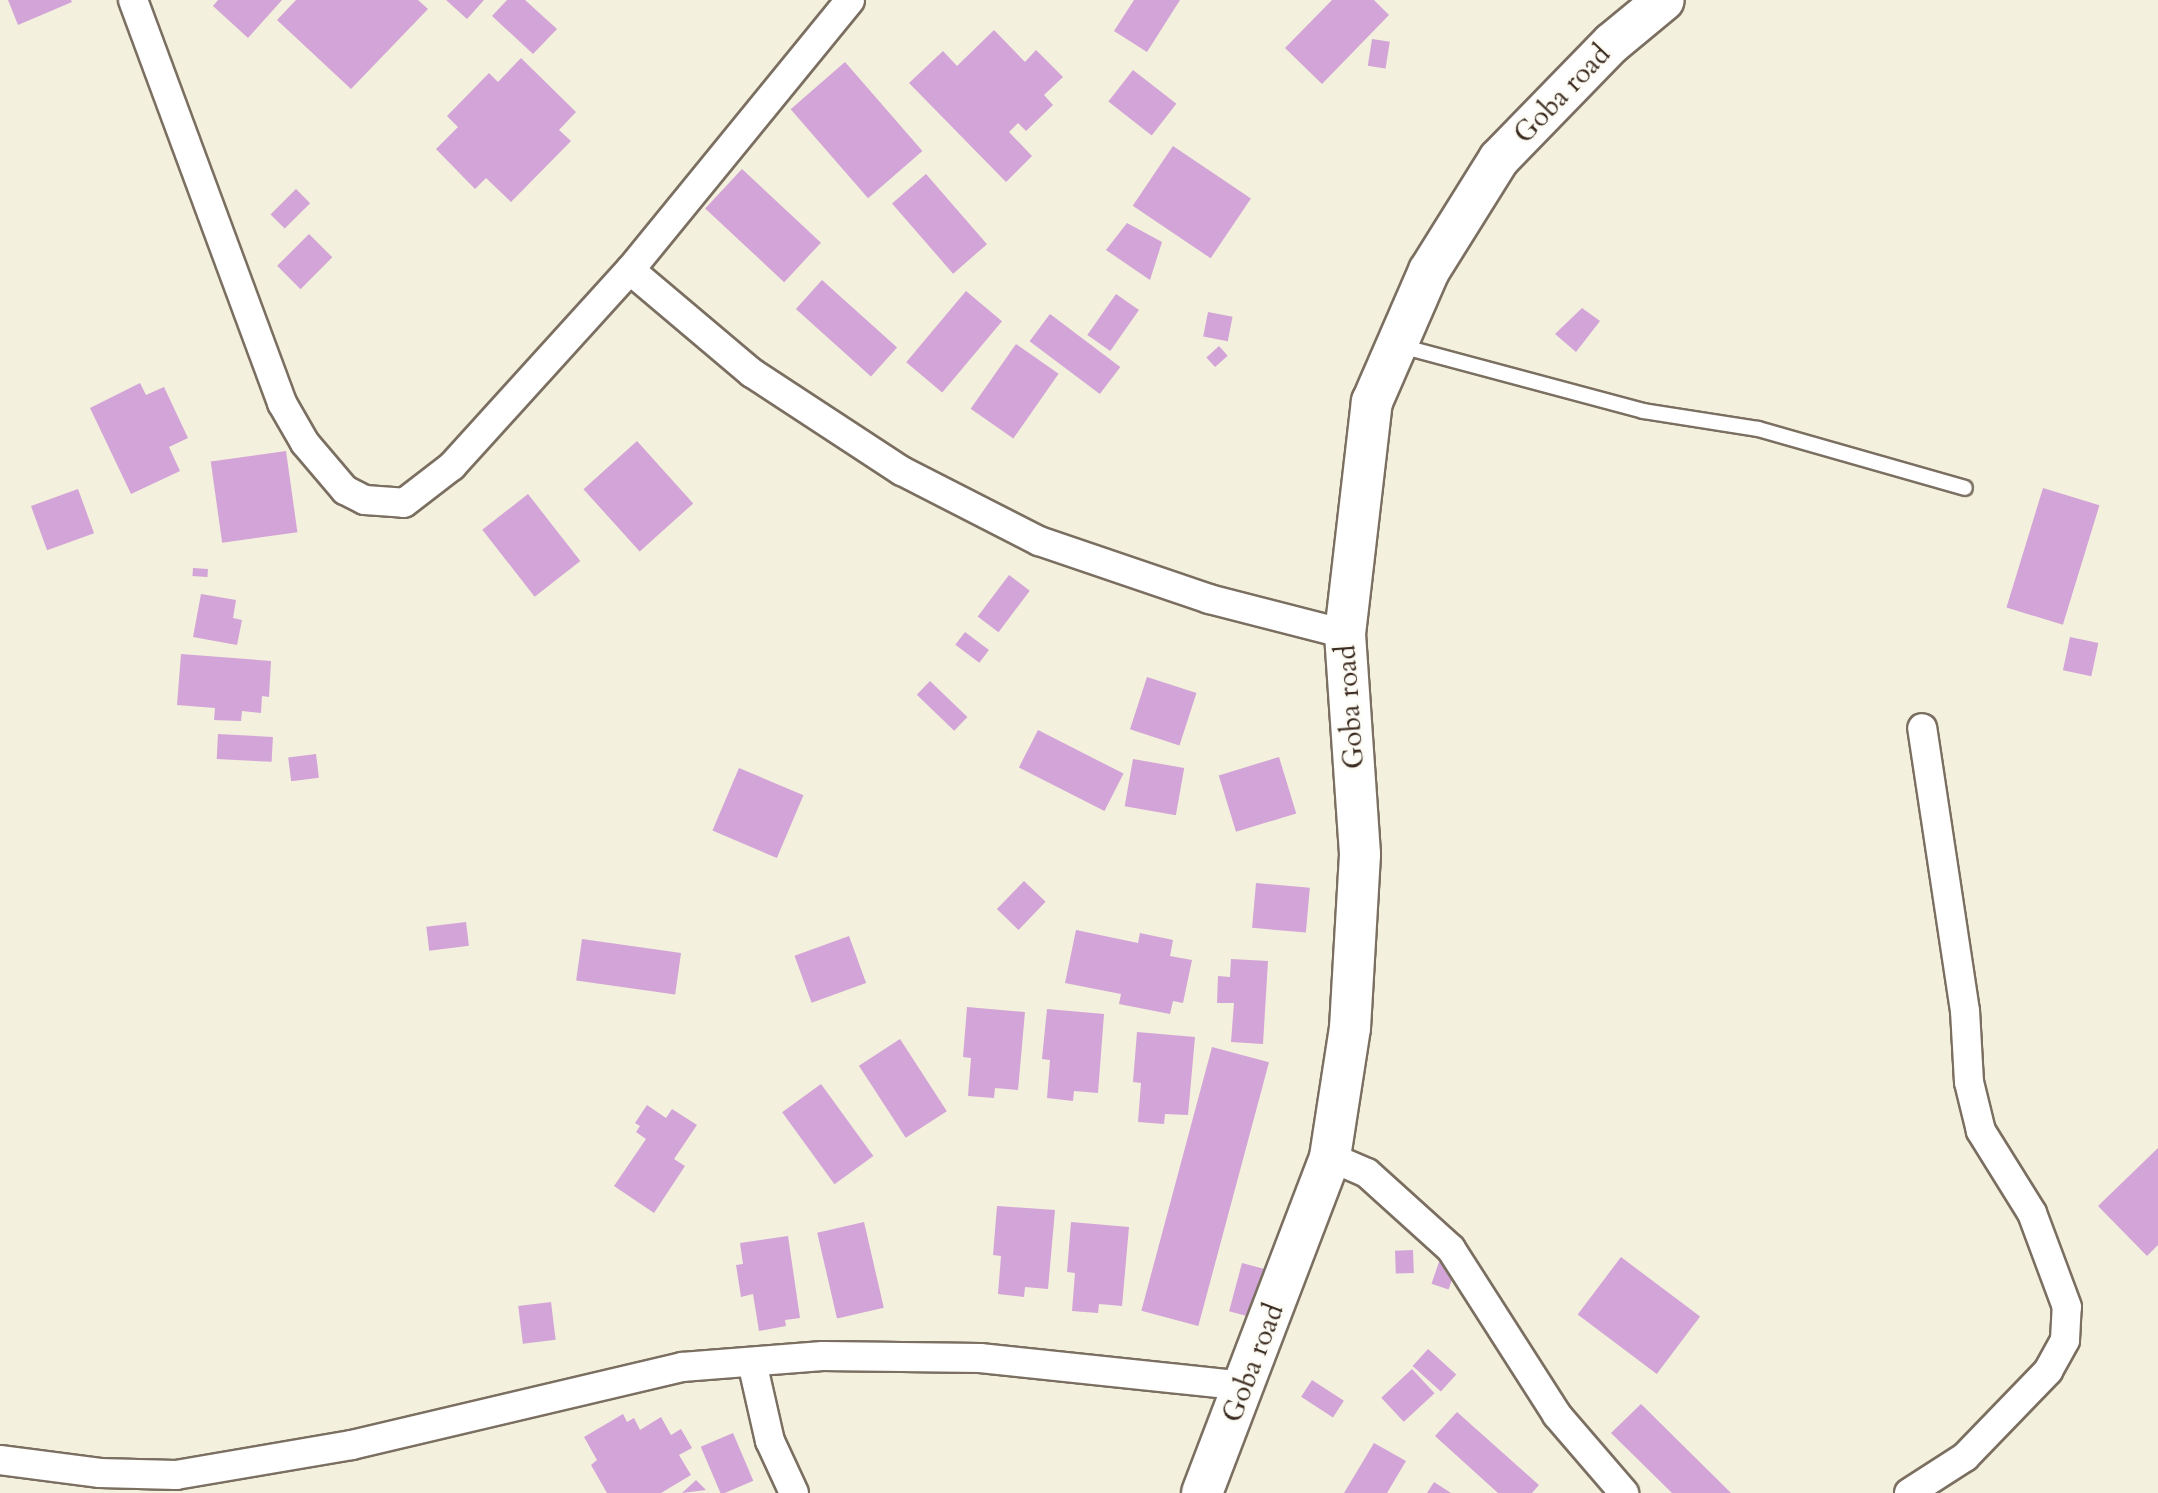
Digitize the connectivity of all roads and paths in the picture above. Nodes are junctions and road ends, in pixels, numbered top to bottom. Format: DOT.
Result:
graph roads {
  1 [pos="133,0"];
  2 [pos="850,0"];
  3 [pos="1664,0"];
  4 [pos="630,270"];
  5 [pos="1396,345"];
  6 [pos="1965,488"];
  7 [pos="1345,634"];
  8 [pos="1922,728"];
  9 [pos="1330,1157"];
  10 [pos="752,1362"];
  11 [pos="1245,1386"];
  12 [pos="0,1460"];
  13 [pos="794,1493"];
  14 [pos="1202,1493"];
  15 [pos="1624,1493"];
  16 [pos="1909,1493"];
  1 -- 4 [label="street"];
  2 -- 4 [label="street"];
  3 -- 5 [label="street, Goba road"];
  4 -- 7 [label="street"];
  5 -- 6 [label="lane"];
  5 -- 7 [label="street, Goba road"];
  7 -- 9 [label="street, Goba road"];
  8 -- 16 [label="street"];
  9 -- 11 [label="street, Goba road"];
  9 -- 15 [label="street"];
  10 -- 11 [label="street"];
  10 -- 12 [label="street"];
  10 -- 13 [label="street"];
  11 -- 14 [label="street, Goba road"];
}
